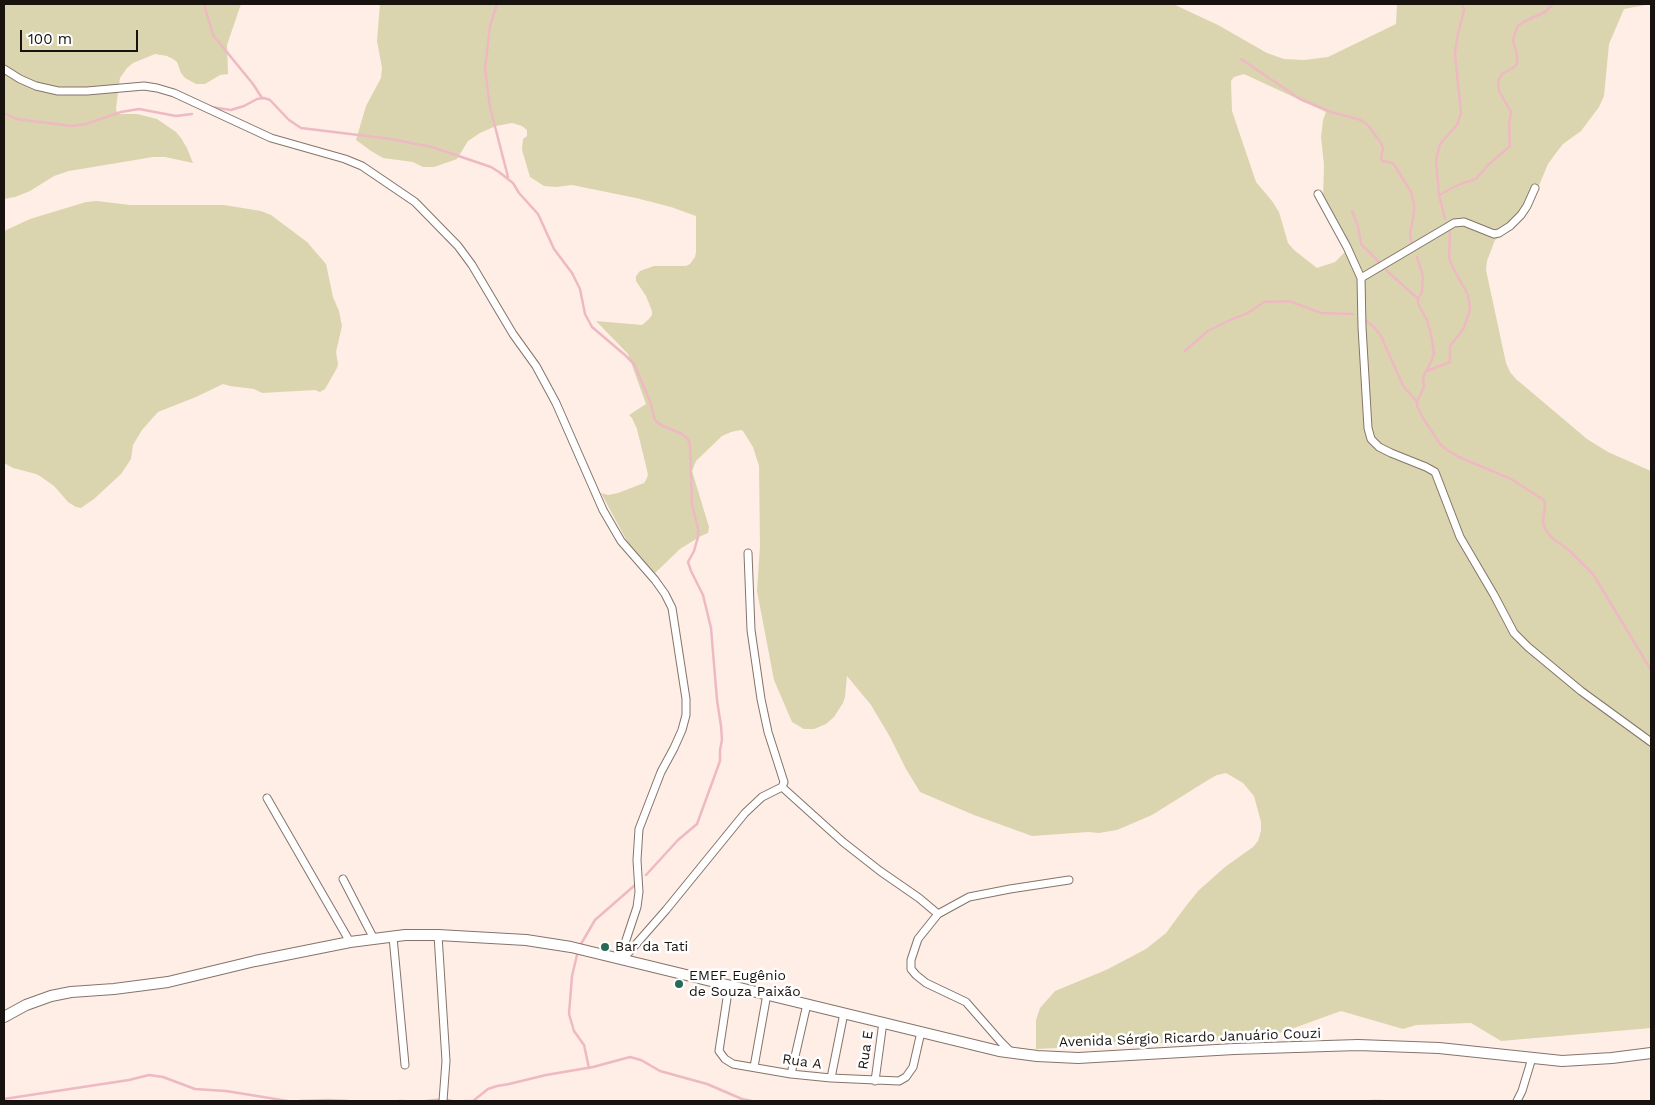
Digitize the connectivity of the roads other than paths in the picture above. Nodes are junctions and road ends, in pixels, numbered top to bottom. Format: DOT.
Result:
graph roads {
  1 [pos="4,69"];
  2 [pos="1535,188"];
  3 [pos="1318,194"];
  4 [pos="1361,278"];
  5 [pos="748,553"];
  6 [pos="1651,742"];
  7 [pos="782,787"];
  8 [pos="267,798"];
  9 [pos="342,879"];
  10 [pos="1069,880"];
  11 [pos="938,914"];
  12 [pos="438,935"];
  13 [pos="393,937"];
  14 [pos="374,939"];
  15 [pos="350,942"];
  16 [pos="622,958"];
  17 [pos="730,985"];
  18 [pos="768,994"];
  19 [pos="807,1004"];
  20 [pos="844,1013"];
  21 [pos="4,1018"];
  22 [pos="882,1022"];
  23 [pos="921,1032"];
  24 [pos="1013,1053"];
  25 [pos="1651,1053"];
  26 [pos="1532,1058"];
  27 [pos="405,1065"];
  28 [pos="754,1067"];
  29 [pos="792,1074"];
  30 [pos="831,1078"];
  31 [pos="875,1081"];
  32 [pos="443,1098"];
  33 [pos="1517,1101"];
  1 -- 16 [label="street"];
  2 -- 4 [label="street"];
  3 -- 4 [label="street"];
  4 -- 6 [label="street"];
  5 -- 7 [label="street"];
  7 -- 11 [label="street"];
  7 -- 16 [label="street"];
  8 -- 15 [label="street"];
  9 -- 14 [label="street"];
  10 -- 11 [label="street"];
  11 -- 24 [label="street"];
  12 -- 13 [label="street, Avenida Sérgio Ricardo Januário Couzi"];
  12 -- 16 [label="street, Avenida Sérgio Ricardo Januário Couzi"];
  12 -- 32 [label="street"];
  13 -- 14 [label="street, Avenida Sérgio Ricardo Januário Couzi"];
  13 -- 27 [label="street"];
  14 -- 15 [label="street, Avenida Sérgio Ricardo Januário Couzi"];
  15 -- 21 [label="street, Avenida Sérgio Ricardo Januário Couzi"];
  16 -- 17 [label="street, Avenida Sérgio Ricardo Januário Couzi"];
  17 -- 18 [label="street, Avenida Sérgio Ricardo Januário Couzi"];
  17 -- 28 [label="street, Rua A"];
  18 -- 19 [label="street, Avenida Sérgio Ricardo Januário Couzi"];
  18 -- 28 [label="street"];
  19 -- 20 [label="street, Avenida Sérgio Ricardo Januário Couzi"];
  19 -- 29 [label="street"];
  20 -- 22 [label="street, Avenida Sérgio Ricardo Januário Couzi"];
  20 -- 30 [label="street"];
  22 -- 23 [label="street, Avenida Sérgio Ricardo Januário Couzi"];
  22 -- 31 [label="street, Rua E"];
  23 -- 24 [label="street, Avenida Sérgio Ricardo Januário Couzi"];
  23 -- 31 [label="street, Rua A"];
  24 -- 26 [label="street, Avenida Sérgio Ricardo Januário Couzi"];
  25 -- 26 [label="street, Avenida Sérgio Ricardo Januário Couzi"];
  26 -- 33 [label="street"];
  28 -- 29 [label="street, Rua A"];
  29 -- 30 [label="street, Rua A"];
  30 -- 31 [label="street, Rua A"];
}
